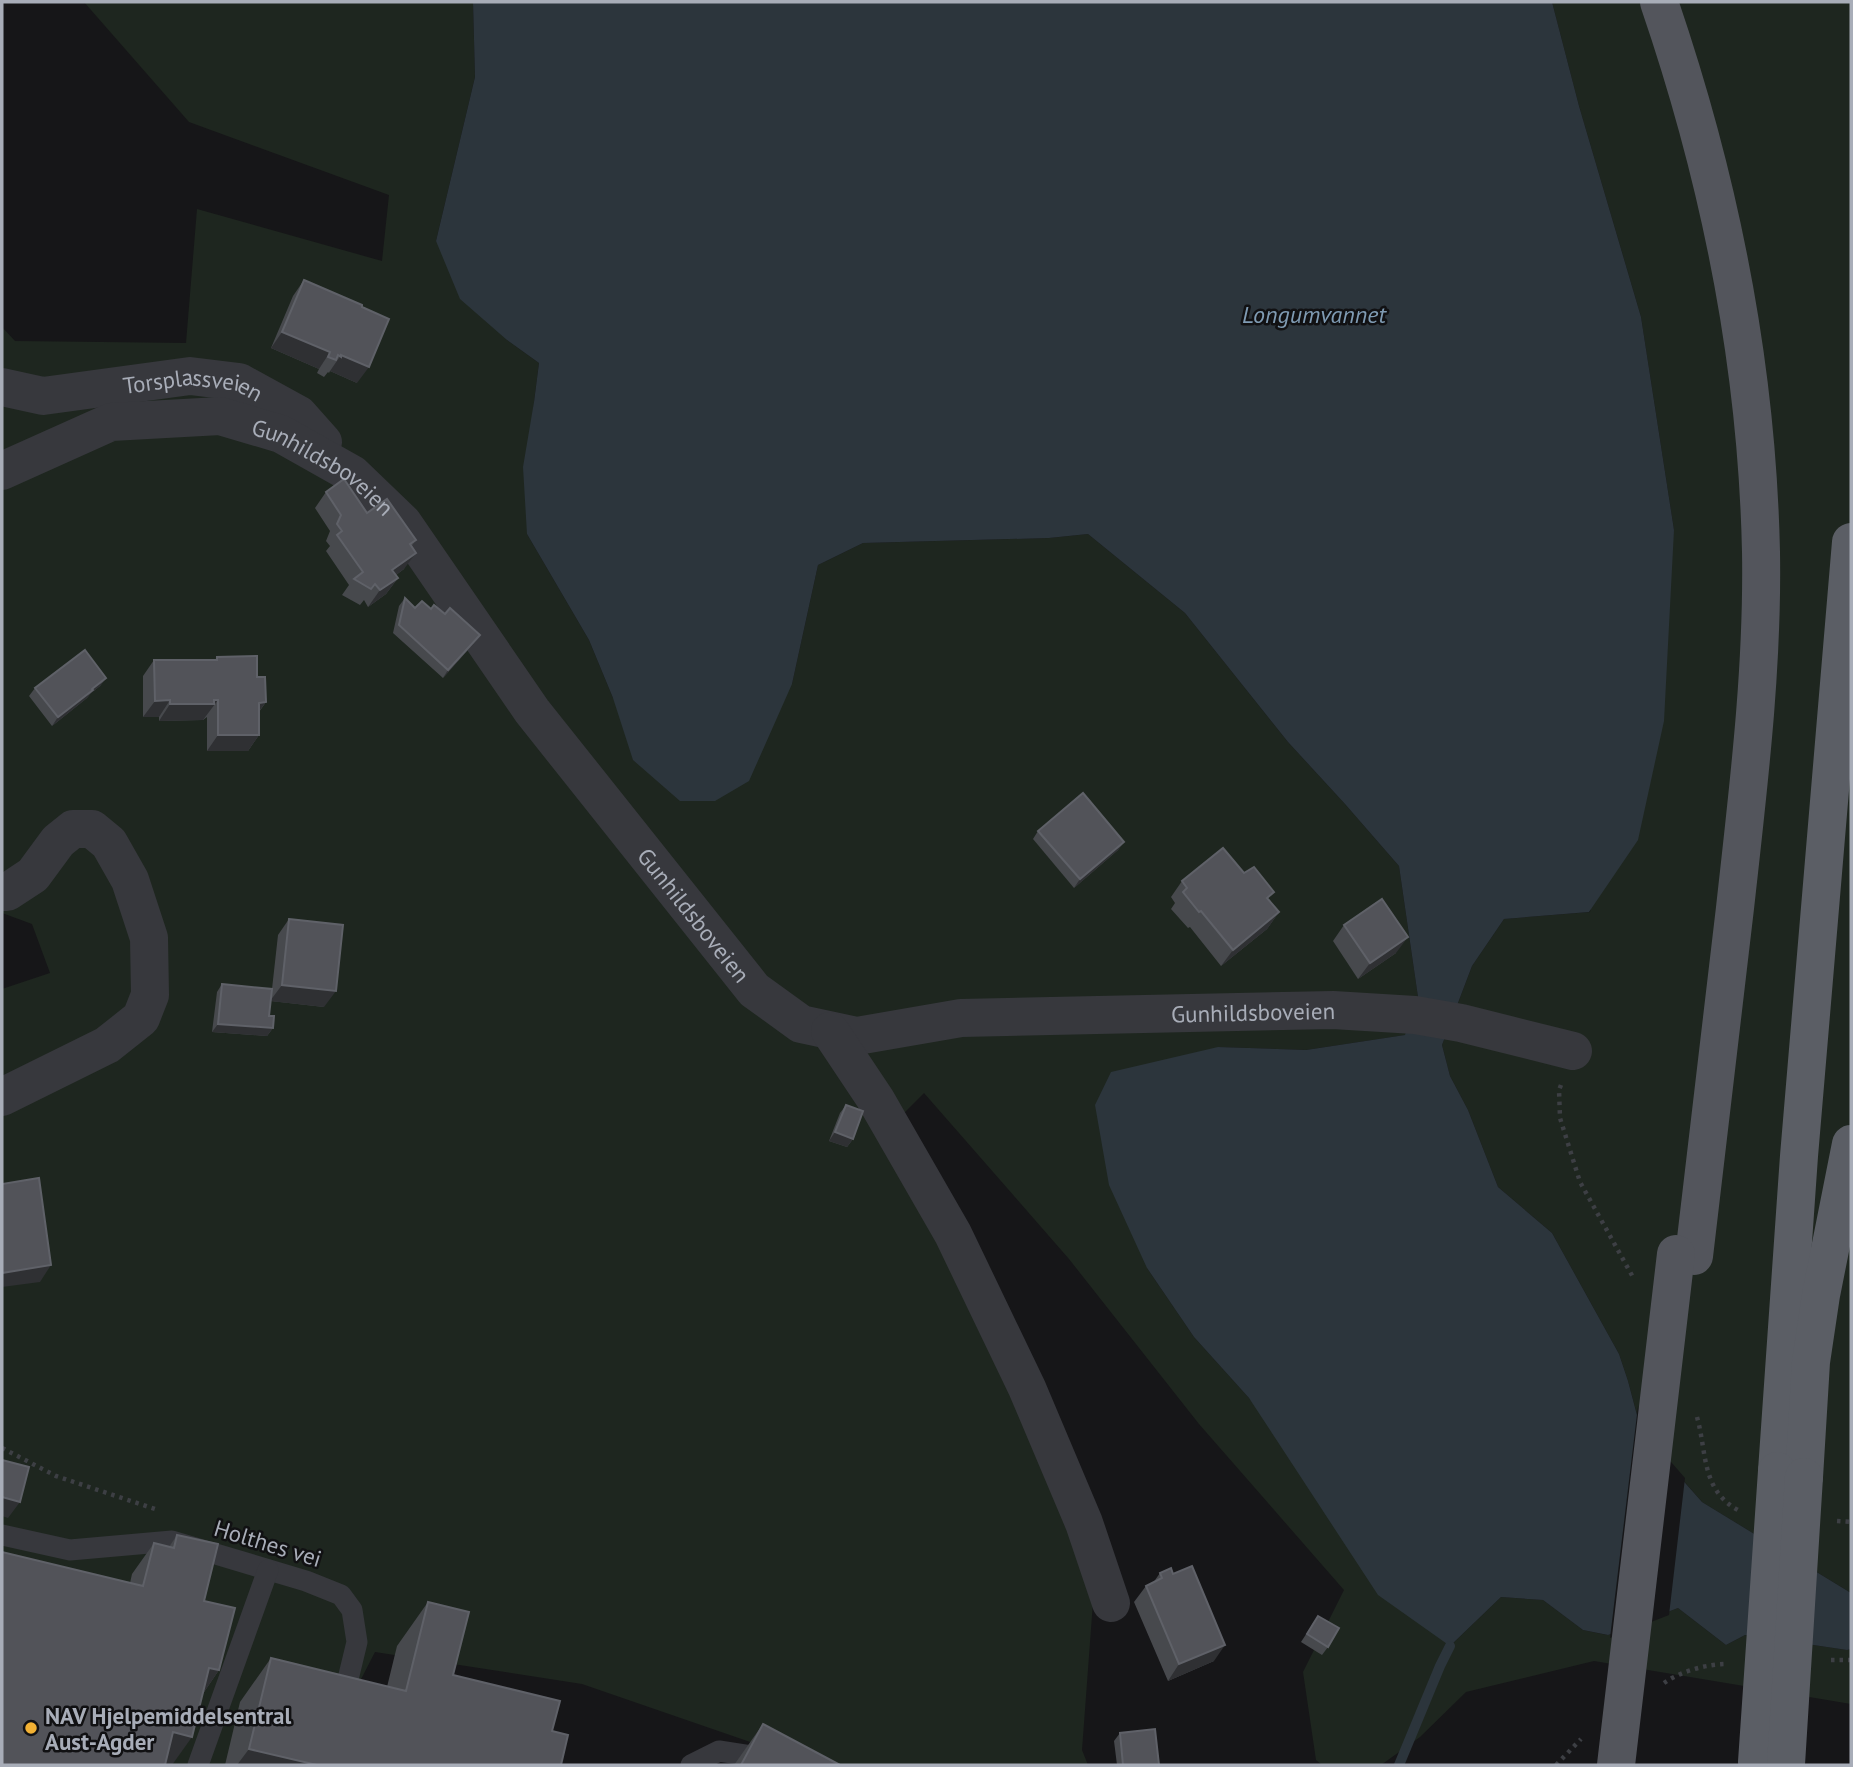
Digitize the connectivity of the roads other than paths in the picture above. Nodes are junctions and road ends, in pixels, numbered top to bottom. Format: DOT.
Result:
graph roads {
  1 [pos="1636,2"];
  2 [pos="1659,2"];
  3 [pos="2,387"];
  4 [pos="2,471"];
  5 [pos="352,474"];
  6 [pos="1851,542"];
  7 [pos="2,892"];
  8 [pos="830,1031"];
  9 [pos="1573,1051"];
  10 [pos="2,1097"];
  11 [pos="1851,1144"];
  12 [pos="1685,1255"];
  13 [pos="1791,1474"];
  14 [pos="2,1535"];
  15 [pos="268,1570"];
  16 [pos="1111,1603"];
  17 [pos="337,1726"];
  18 [pos="1771,1764"];
  19 [pos="198,1765"];
  20 [pos="691,1765"];
  21 [pos="788,1765"];
  22 [pos="1616,1765"];
  23 [pos="1634,1765"];
  1 -- 12 [label="main road"];
  2 -- 12 [label="main road"];
  3 -- 5 [label="street, Torsplassveien"];
  4 -- 5 [label="street, Gunhildsboveien"];
  5 -- 8 [label="street, Gunhildsboveien"];
  6 -- 13 [label="highway"];
  7 -- 10 [label="street"];
  8 -- 9 [label="street, Gunhildsboveien"];
  8 -- 16 [label="street"];
  11 -- 13 [label="highway"];
  12 -- 22 [label="main road, bridge"];
  12 -- 23 [label="main road"];
  13 -- 18 [label="highway, bridge"];
  14 -- 15 [label="lane, Holthes vei"];
  15 -- 17 [label="lane, Holthes vei"];
  15 -- 19 [label="lane"];
  20 -- 21 [label="lane"];
}
